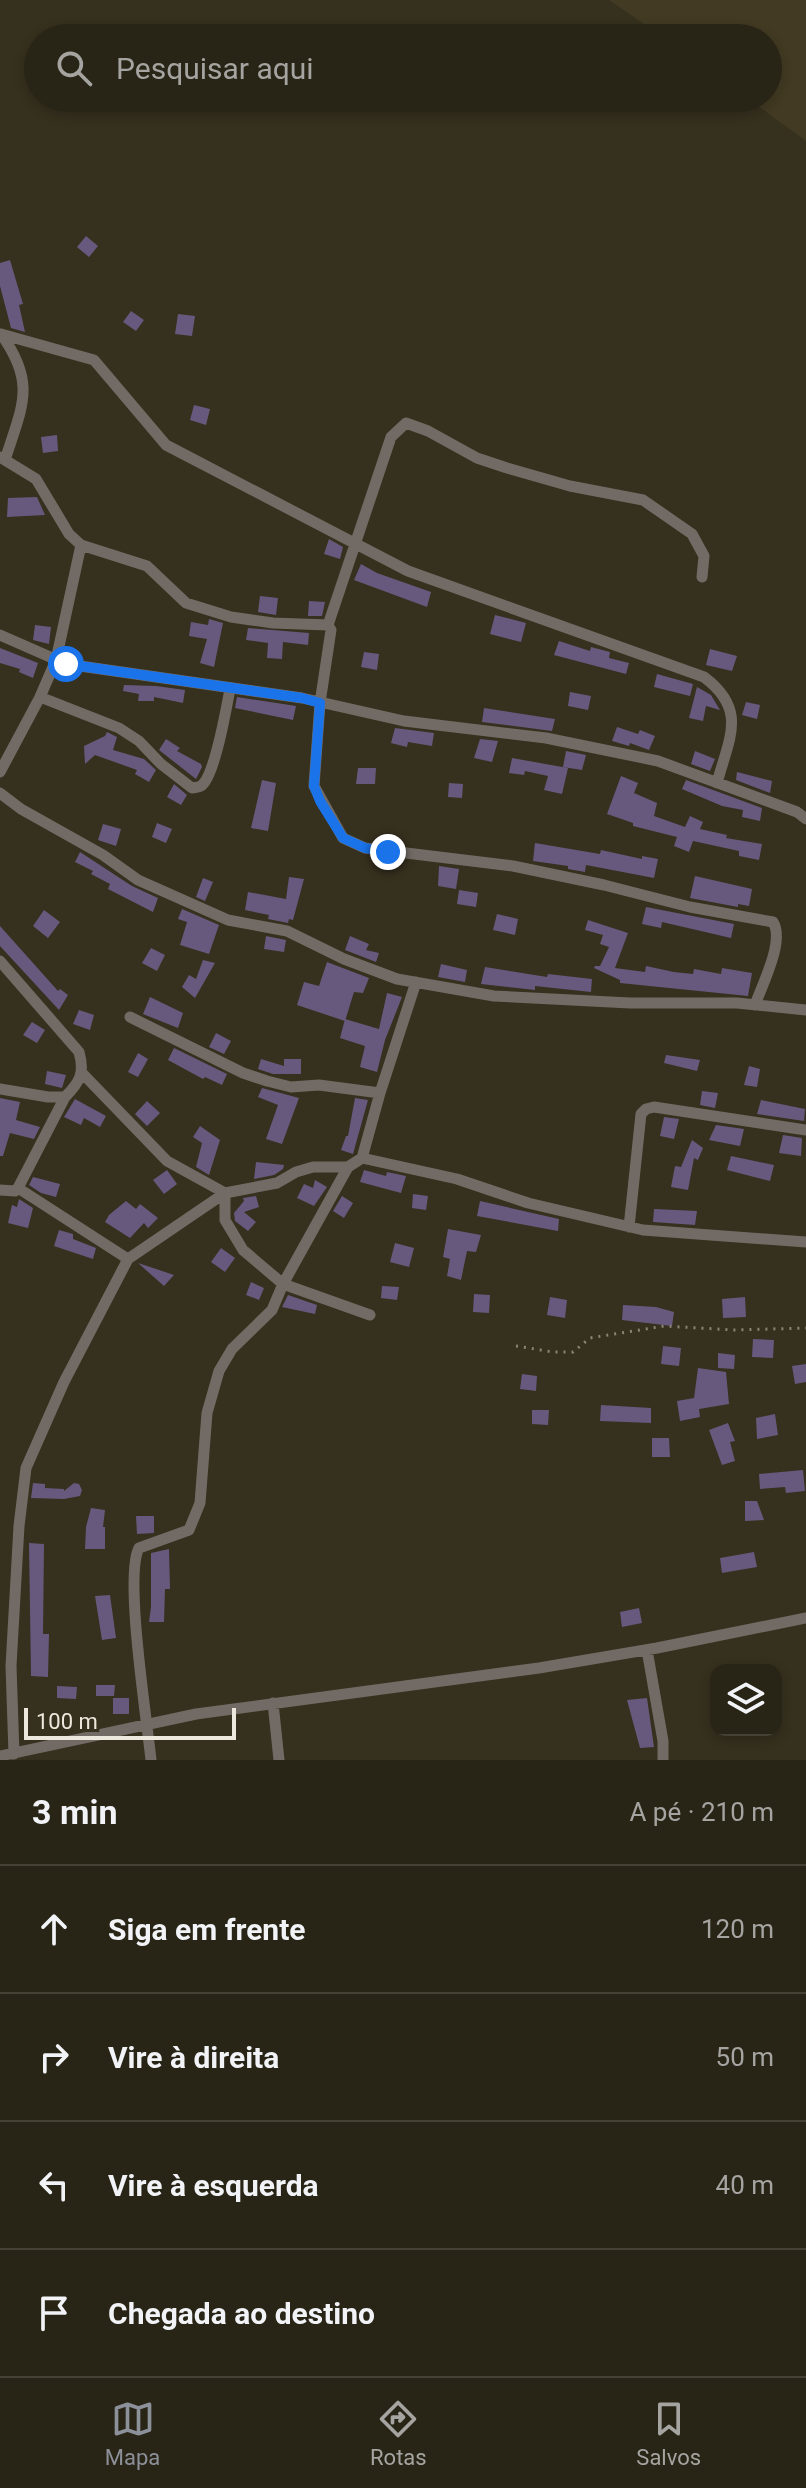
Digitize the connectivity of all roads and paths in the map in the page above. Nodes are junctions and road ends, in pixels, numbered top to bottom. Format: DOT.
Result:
graph roads {
  1 [pos="0,332"];
  2 [pos="2,458"];
  3 [pos="356,543"];
  4 [pos="81,545"];
  5 [pos="702,577"];
  6 [pos="328,625"];
  7 [pos="0,635"];
  8 [pos="56,660"];
  9 [pos="230,689"];
  10 [pos="40,697"];
  11 [pos="320,703"];
  12 [pos="0,772"];
  13 [pos="717,783"];
  14 [pos="0,793"];
  15 [pos="806,819"];
  16 [pos="0,961"];
  17 [pos="416,982"];
  18 [pos="755,1005"];
  19 [pos="806,1010"];
  20 [pos="130,1017"];
  21 [pos="83,1074"];
  22 [pos="0,1089"];
  23 [pos="380,1093"];
  24 [pos="65,1097"];
  25 [pos="806,1130"];
  26 [pos="362,1158"];
  27 [pos="348,1167"];
  28 [pos="18,1188"];
  29 [pos="0,1190"];
  30 [pos="225,1193"];
  31 [pos="629,1227"];
  32 [pos="806,1242"];
  33 [pos="128,1259"];
  34 [pos="283,1284"];
  35 [pos="370,1315"];
  36 [pos="806,1328"];
  37 [pos="516,1346"];
  38 [pos="806,1618"];
  39 [pos="647,1650"];
  40 [pos="273,1703"];
  41 [pos="148,1725"];
  42 [pos="5,1757"];
  43 [pos="151,1760"];
  44 [pos="279,1760"];
  45 [pos="663,1760"];
  1 -- 2 [label="street"];
  1 -- 3 [label="street"];
  2 -- 4 [label="street"];
  3 -- 5 [label="street"];
  3 -- 6 [label="street"];
  3 -- 13 [label="street"];
  4 -- 6 [label="street"];
  4 -- 8 [label="street"];
  6 -- 11 [label="street"];
  7 -- 8 [label="street"];
  8 -- 9 [label="street"];
  8 -- 10 [label="street"];
  9 -- 10 [label="street"];
  9 -- 11 [label="street"];
  10 -- 12 [label="street"];
  11 -- 13 [label="street"];
  11 -- 18 [label="street"];
  13 -- 15 [label="street"];
  14 -- 17 [label="street"];
  16 -- 21 [label="street"];
  17 -- 18 [label="street"];
  17 -- 23 [label="street"];
  18 -- 19 [label="street"];
  20 -- 23 [label="street"];
  21 -- 24 [label="street"];
  21 -- 30 [label="street"];
  22 -- 24 [label="street"];
  23 -- 26 [label="street"];
  24 -- 28 [label="street"];
  25 -- 31 [label="street"];
  26 -- 27 [label="street"];
  26 -- 31 [label="street"];
  27 -- 30 [label="street"];
  27 -- 34 [label="street"];
  28 -- 29 [label="street"];
  28 -- 33 [label="street"];
  30 -- 33 [label="street"];
  30 -- 34 [label="street"];
  31 -- 32 [label="street"];
  33 -- 42 [label="street"];
  34 -- 35 [label="street"];
  34 -- 41 [label="street"];
  36 -- 37 [label="path"];
  38 -- 39 [label="street"];
  39 -- 40 [label="street"];
  39 -- 45 [label="street"];
  40 -- 41 [label="street"];
  40 -- 44 [label="street"];
  41 -- 42 [label="street"];
  41 -- 43 [label="street"];
}
